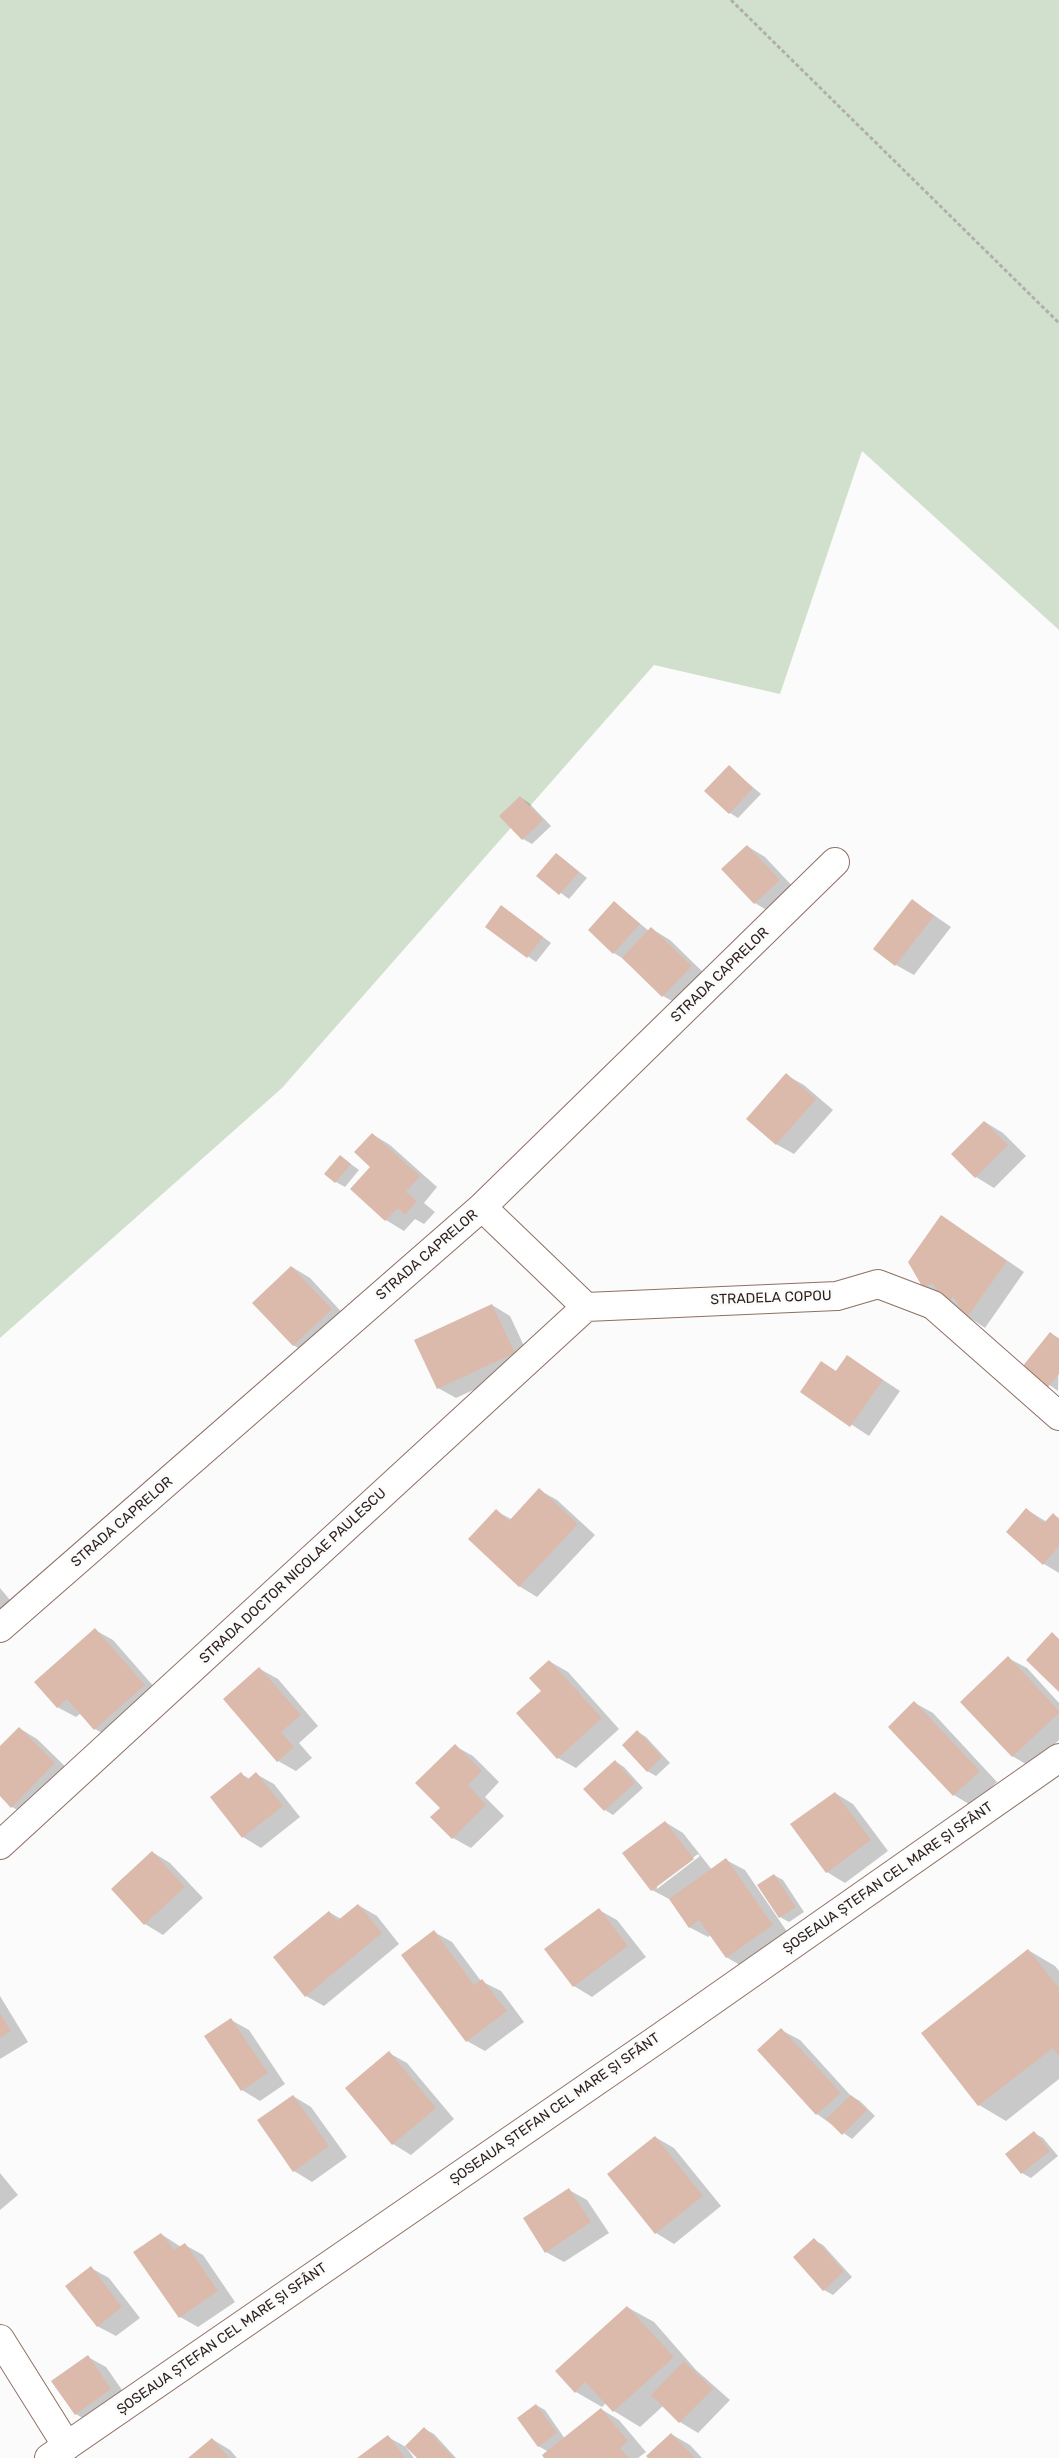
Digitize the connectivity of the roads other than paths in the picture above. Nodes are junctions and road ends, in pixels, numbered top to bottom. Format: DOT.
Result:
graph roads {
  1 [pos="835,862"];
  2 [pos="482,1207"];
  3 [pos="586,1307"];
  4 [pos="1059,1416"];
  5 [pos="0,1628"];
  6 [pos="1059,1758"];
  7 [pos="0,1845"];
  8 [pos="0,2339"];
  9 [pos="58,2452"];
  1 -- 2 [label="street, STRADA CAPRELOR"];
  2 -- 3 [label="street"];
  2 -- 5 [label="street, STRADA CAPRELOR"];
  3 -- 4 [label="street, STRADELA COPOU"];
  3 -- 7 [label="street, STRADA DOCTOR NICOLAE PAULESCU"];
  6 -- 9 [label="street, ȘOSEAUA ȘTEFAN CEL MARE ȘI SFÂNT"];
  8 -- 9 [label="street"];
}
